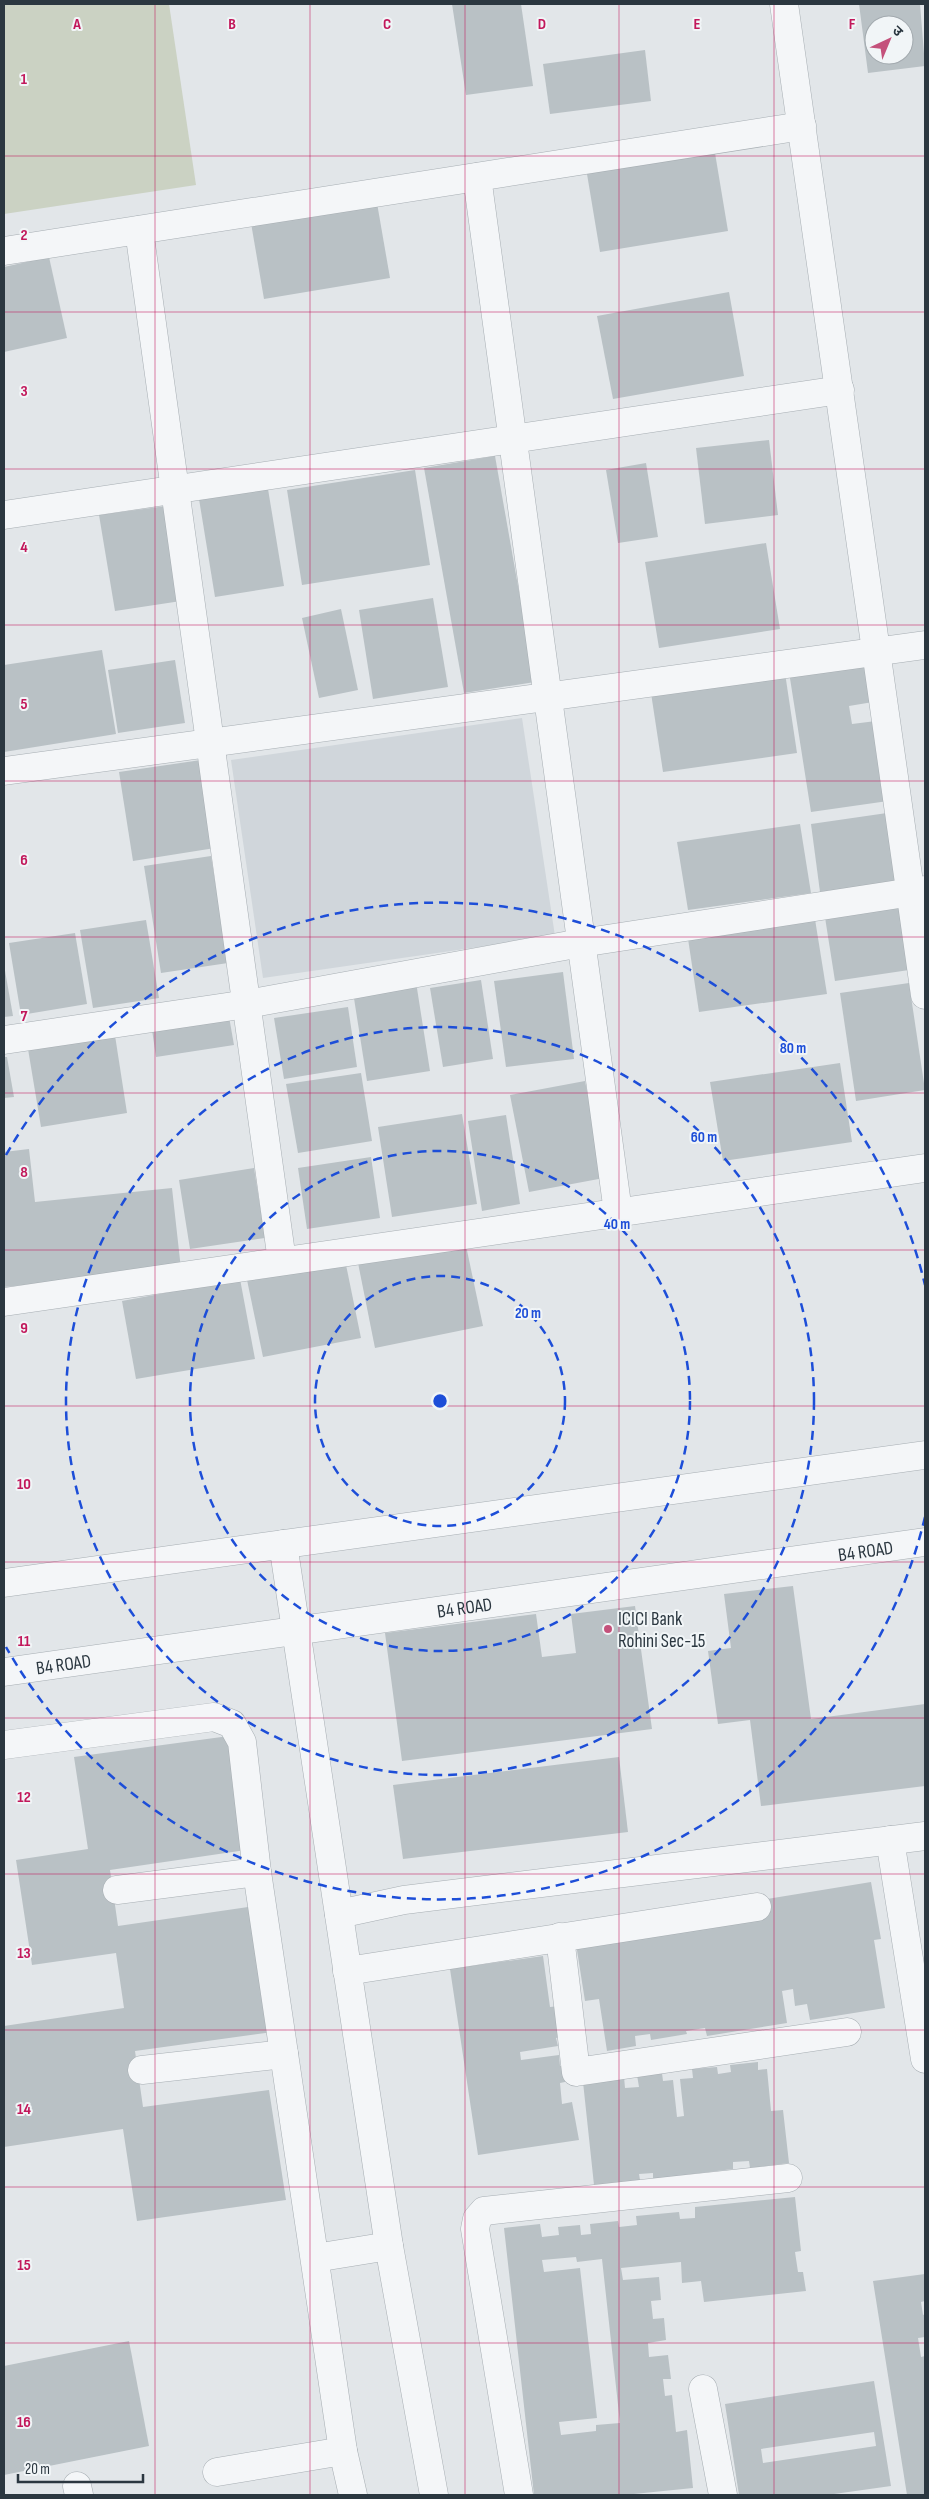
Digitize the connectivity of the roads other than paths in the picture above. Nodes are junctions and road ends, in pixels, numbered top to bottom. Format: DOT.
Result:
graph roads {
  1 [pos="784,4"];
  2 [pos="802,126"];
  3 [pos="476,177"];
  4 [pos="140,230"];
  5 [pos="4,251"];
  6 [pos="840,390"];
  7 [pos="512,439"];
  8 [pos="175,490"];
  9 [pos="4,515"];
  10 [pos="925,645"];
  11 [pos="878,652"];
  12 [pos="548,696"];
  13 [pos="210,743"];
  14 [pos="4,771"];
  15 [pos="917,891"];
  16 [pos="581,943"];
  17 [pos="925,994"];
  18 [pos="247,1004"];
  19 [pos="4,1040"];
  20 [pos="925,1168"];
  21 [pos="618,1212"];
  22 [pos="282,1261"];
  23 [pos="4,1302"];
  24 [pos="925,1455"];
  25 [pos="925,1542"];
  26 [pos="283,1544"];
  27 [pos="4,1583"];
  28 [pos="296,1631"];
  29 [pos="4,1672"];
  30 [pos="4,1745"];
  31 [pos="925,1836"];
  32 [pos="890,1840"];
  33 [pos="257,1872"];
  34 [pos="117,1890"];
  35 [pos="757,1907"];
  36 [pos="339,1914"];
  37 [pos="560,1937"];
  38 [pos="347,1971"];
  39 [pos="847,2032"];
  40 [pos="284,2054"];
  41 [pos="925,2059"];
  42 [pos="142,2070"];
  43 [pos="788,2178"];
  44 [pos="389,2246"];
  45 [pos="314,2258"];
  46 [pos="703,2389"];
  47 [pos="343,2451"];
  48 [pos="217,2472"];
  49 [pos="353,2495"];
  50 [pos="434,2495"];
  51 [pos="519,2495"];
  52 [pos="723,2495"];
  1 -- 2 [label="street"];
  2 -- 3 [label="street"];
  2 -- 6 [label="street"];
  3 -- 4 [label="street"];
  3 -- 7 [label="street"];
  4 -- 5 [label="street"];
  4 -- 8 [label="street"];
  6 -- 7 [label="street"];
  6 -- 11 [label="street"];
  7 -- 8 [label="street"];
  7 -- 12 [label="street"];
  8 -- 9 [label="street"];
  8 -- 13 [label="street"];
  10 -- 11 [label="street"];
  11 -- 12 [label="street"];
  11 -- 15 [label="street"];
  12 -- 13 [label="street"];
  12 -- 16 [label="street"];
  13 -- 14 [label="street"];
  13 -- 18 [label="street"];
  15 -- 16 [label="street"];
  15 -- 17 [label="street"];
  16 -- 18 [label="street"];
  16 -- 21 [label="street"];
  18 -- 19 [label="street"];
  18 -- 22 [label="street"];
  20 -- 21 [label="street"];
  21 -- 22 [label="street"];
  22 -- 23 [label="street"];
  24 -- 26 [label="street"];
  25 -- 28 [label="street, B4 ROAD"];
  26 -- 27 [label="street"];
  26 -- 28 [label="street"];
  28 -- 29 [label="street, B4 ROAD"];
  28 -- 36 [label="street"];
  30 -- 33 [label="street"];
  31 -- 32 [label="street"];
  32 -- 36 [label="street"];
  32 -- 41 [label="street"];
  33 -- 34 [label="street"];
  33 -- 40 [label="street"];
  35 -- 37 [label="street"];
  36 -- 38 [label="street"];
  37 -- 38 [label="street"];
  37 -- 39 [label="street"];
  38 -- 44 [label="street"];
  40 -- 42 [label="street"];
  40 -- 45 [label="street"];
  43 -- 51 [label="street"];
  44 -- 45 [label="street"];
  44 -- 50 [label="street"];
  45 -- 47 [label="street"];
  46 -- 52 [label="street"];
  47 -- 48 [label="street"];
  47 -- 49 [label="street"];
}
